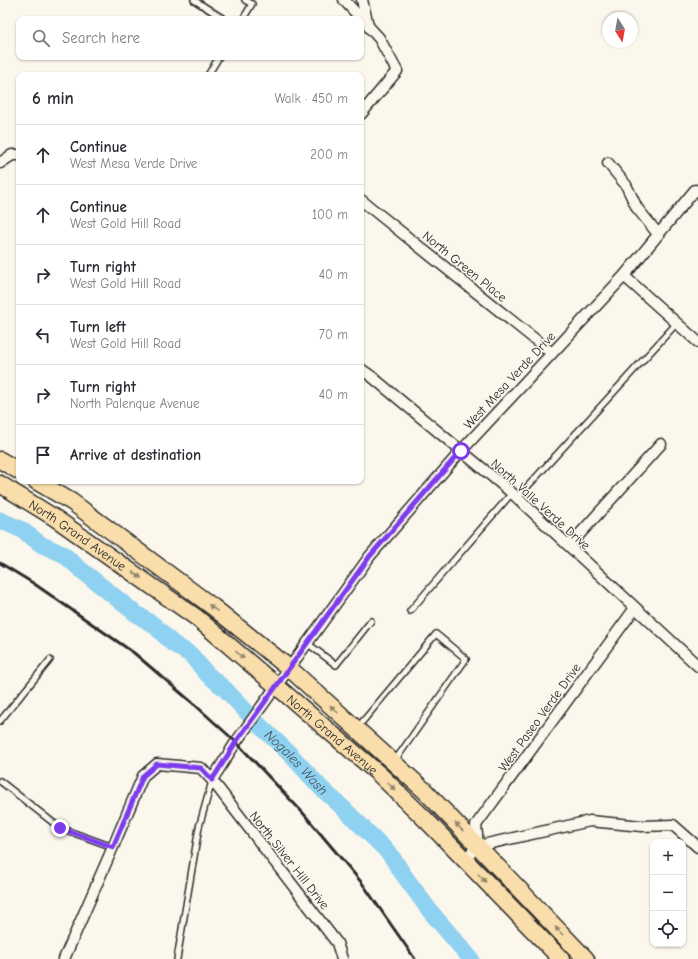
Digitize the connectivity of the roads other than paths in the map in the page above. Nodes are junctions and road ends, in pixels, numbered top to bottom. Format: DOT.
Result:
graph roads {
  1 [pos="194,0"];
  2 [pos="245,0"];
  3 [pos="344,0"];
  4 [pos="362,0"];
  5 [pos="219,16"];
  6 [pos="245,16"];
  7 [pos="359,16"];
  8 [pos="364,22"];
  9 [pos="369,27"];
  10 [pos="217,60"];
  11 [pos="210,72"];
  12 [pos="364,110"];
  13 [pos="15,155"];
  14 [pos="0,163"];
  15 [pos="608,163"];
  16 [pos="694,190"];
  17 [pos="364,202"];
  18 [pos="658,234"];
  19 [pos="624,276"];
  20 [pos="676,323"];
  21 [pos="698,342"];
  22 [pos="552,353"];
  23 [pos="364,371"];
  24 [pos="661,444"];
  25 [pos="461,451"];
  26 [pos="0,460"];
  27 [pos="16,469"];
  28 [pos="0,484"];
  29 [pos="41,484"];
  30 [pos="515,496"];
  31 [pos="569,546"];
  32 [pos="635,608"];
  33 [pos="410,611"];
  34 [pos="372,621"];
  35 [pos="307,643"];
  36 [pos="50,660"];
  37 [pos="698,666"];
  38 [pos="289,668"];
  39 [pos="276,686"];
  40 [pos="0,721"];
  41 [pos="357,729"];
  42 [pos="394,762"];
  43 [pos="212,780"];
  44 [pos="0,781"];
  45 [pos="478,846"];
  46 [pos="113,847"];
  47 [pos="698,847"];
  48 [pos="464,860"];
  49 [pos="341,958"];
  50 [pos="64,959"];
  51 [pos="177,959"];
  52 [pos="561,959"];
  53 [pos="586,959"];
  1 -- 5 [label="lane"];
  2 -- 6 [label="lane"];
  3 -- 7 [label="street"];
  4 -- 9 [label="street"];
  8 -- 9 [label="street"];
  9 -- 12 [label="street"];
  10 -- 11 [label="lane"];
  13 -- 14 [label="street"];
  15 -- 18 [label="street"];
  16 -- 18 [label="street, West Mesa Verde Drive"];
  17 -- 22 [label="street, North Green Place"];
  18 -- 19 [label="street, West Mesa Verde Drive"];
  19 -- 20 [label="street"];
  19 -- 22 [label="street, West Mesa Verde Drive"];
  20 -- 21 [label="street"];
  20 -- 30 [label="lane"];
  22 -- 25 [label="street, West Mesa Verde Drive"];
  23 -- 25 [label="street, North Valle Verde Drive"];
  24 -- 31 [label="street"];
  25 -- 30 [label="street, North Valle Verde Drive"];
  25 -- 35 [label="street, West Mesa Verde Drive"];
  26 -- 27 [label="main road"];
  28 -- 39 [label="main road, North Grand Avenue, one-way"];
  38 -- 29 [label="main road, North Grand Avenue, one-way"];
  30 -- 31 [label="street, North Valle Verde Drive"];
  30 -- 33 [label="lane"];
  31 -- 32 [label="street, North Valle Verde Drive"];
  32 -- 37 [label="street, North Valle Verde Drive"];
  32 -- 45 [label="street, West Paseo Verde Drive"];
  34 -- 35 [label="lane"];
  35 -- 38 [label="street, West Mesa Verde Drive"];
  36 -- 40 [label="lane"];
  38 -- 39 [label="street, West Mesa Verde Drive"];
  41 -- 38 [label="main road, North Grand Avenue, one-way"];
  39 -- 43 [label="street, West Mesa Verde Drive"];
  39 -- 48 [label="main road, North Grand Avenue, one-way"];
  41 -- 42 [label="main road, North Grand Avenue"];
  41 -- 42 [label="lane"];
  45 -- 42 [label="main road, North Grand Avenue, one-way"];
  43 -- 46 [label="street, North Silver Hill Drive"];
  43 -- 49 [label="street, North Silver Hill Drive"];
  43 -- 51 [label="lane"];
  44 -- 46 [label="lane"];
  45 -- 47 [label="street"];
  45 -- 48 [label="street"];
  53 -- 45 [label="main road, North Grand Avenue, one-way"];
  46 -- 50 [label="street, North Silver Hill Drive"];
  48 -- 52 [label="main road, North Grand Avenue, one-way"];
}
